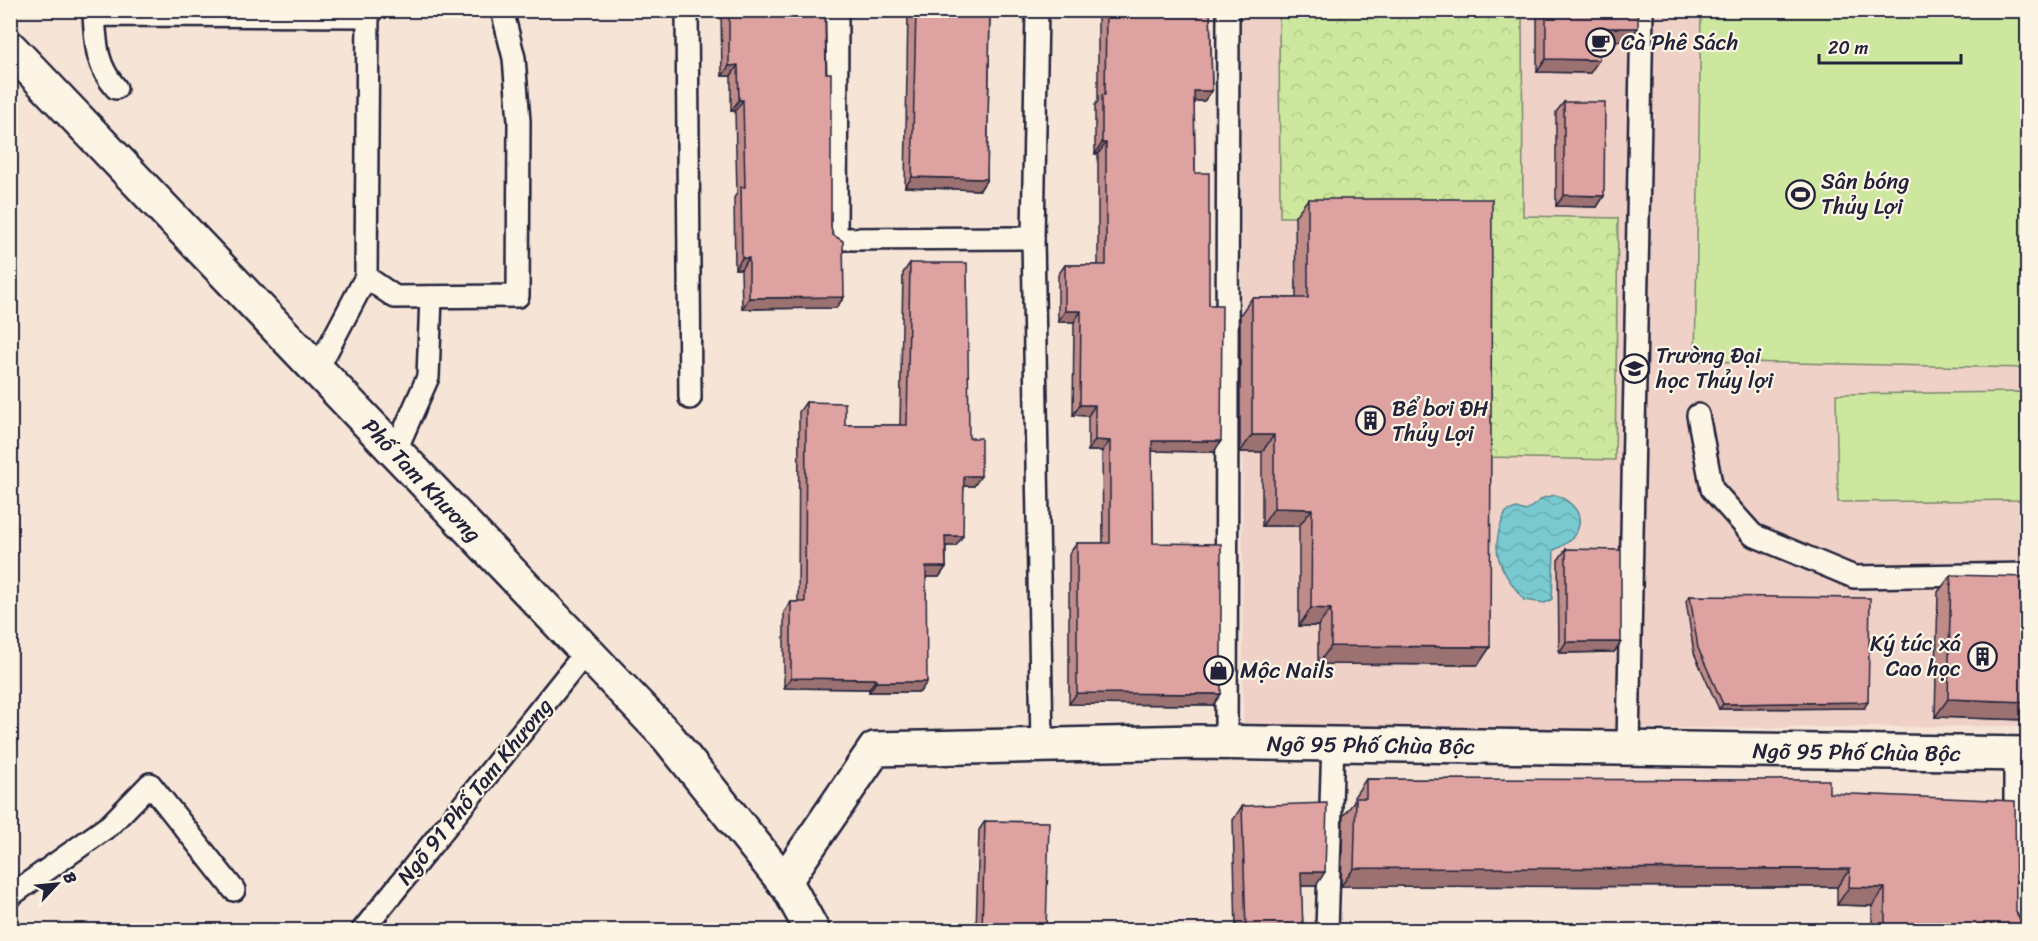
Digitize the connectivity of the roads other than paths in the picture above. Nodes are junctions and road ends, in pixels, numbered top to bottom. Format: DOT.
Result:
graph roads {
  1 [pos="502,10"];
  2 [pos="687,10"];
  3 [pos="837,10"];
  4 [pos="1037,10"];
  5 [pos="1228,10"];
  6 [pos="1642,10"];
  7 [pos="368,13"];
  8 [pos="13,56"];
  9 [pos="116,88"];
  10 [pos="1033,238"];
  11 [pos="366,277"];
  12 [pos="431,297"];
  13 [pos="317,370"];
  14 [pos="690,398"];
  15 [pos="1698,416"];
  16 [pos="395,452"];
  17 [pos="2028,574"];
  18 [pos="586,652"];
  19 [pos="1226,742"];
  20 [pos="1333,742"];
  21 [pos="1042,745"];
  22 [pos="1628,746"];
  23 [pos="2021,754"];
  24 [pos="784,882"];
  25 [pos="234,890"];
  26 [pos="2016,895"];
  27 [pos="10,896"];
  28 [pos="363,930"];
  29 [pos="812,930"];
  30 [pos="1327,930"];
  1 -- 12 [label="lane"];
  2 -- 14 [label="lane"];
  3 -- 10 [label="lane"];
  4 -- 10 [label="lane"];
  5 -- 19 [label="lane"];
  6 -- 22 [label="lane"];
  7 -- 9 [label="lane"];
  7 -- 11 [label="lane"];
  8 -- 13 [label="street, Phố Tam Khương"];
  10 -- 21 [label="lane"];
  11 -- 12 [label="lane"];
  11 -- 13 [label="lane"];
  12 -- 16 [label="lane"];
  13 -- 16 [label="street, Phố Tam Khương"];
  15 -- 17 [label="lane"];
  16 -- 18 [label="street, Phố Tam Khương"];
  18 -- 24 [label="street, Phố Tam Khương"];
  18 -- 28 [label="lane, Ngõ 91 Phố Tam Khương"];
  19 -- 20 [label="street, Ngõ 95 Phố Chùa Bộc"];
  19 -- 21 [label="street, Ngõ 95 Phố Chùa Bộc"];
  20 -- 22 [label="street, Ngõ 95 Phố Chùa Bộc"];
  20 -- 30 [label="lane"];
  21 -- 24 [label="street, Ngõ 95 Phố Chùa Bộc"];
  22 -- 23 [label="street, Ngõ 95 Phố Chùa Bộc"];
  23 -- 26 [label="lane"];
  24 -- 29 [label="street, Phố Tam Khương"];
  25 -- 27 [label="lane"];
}
